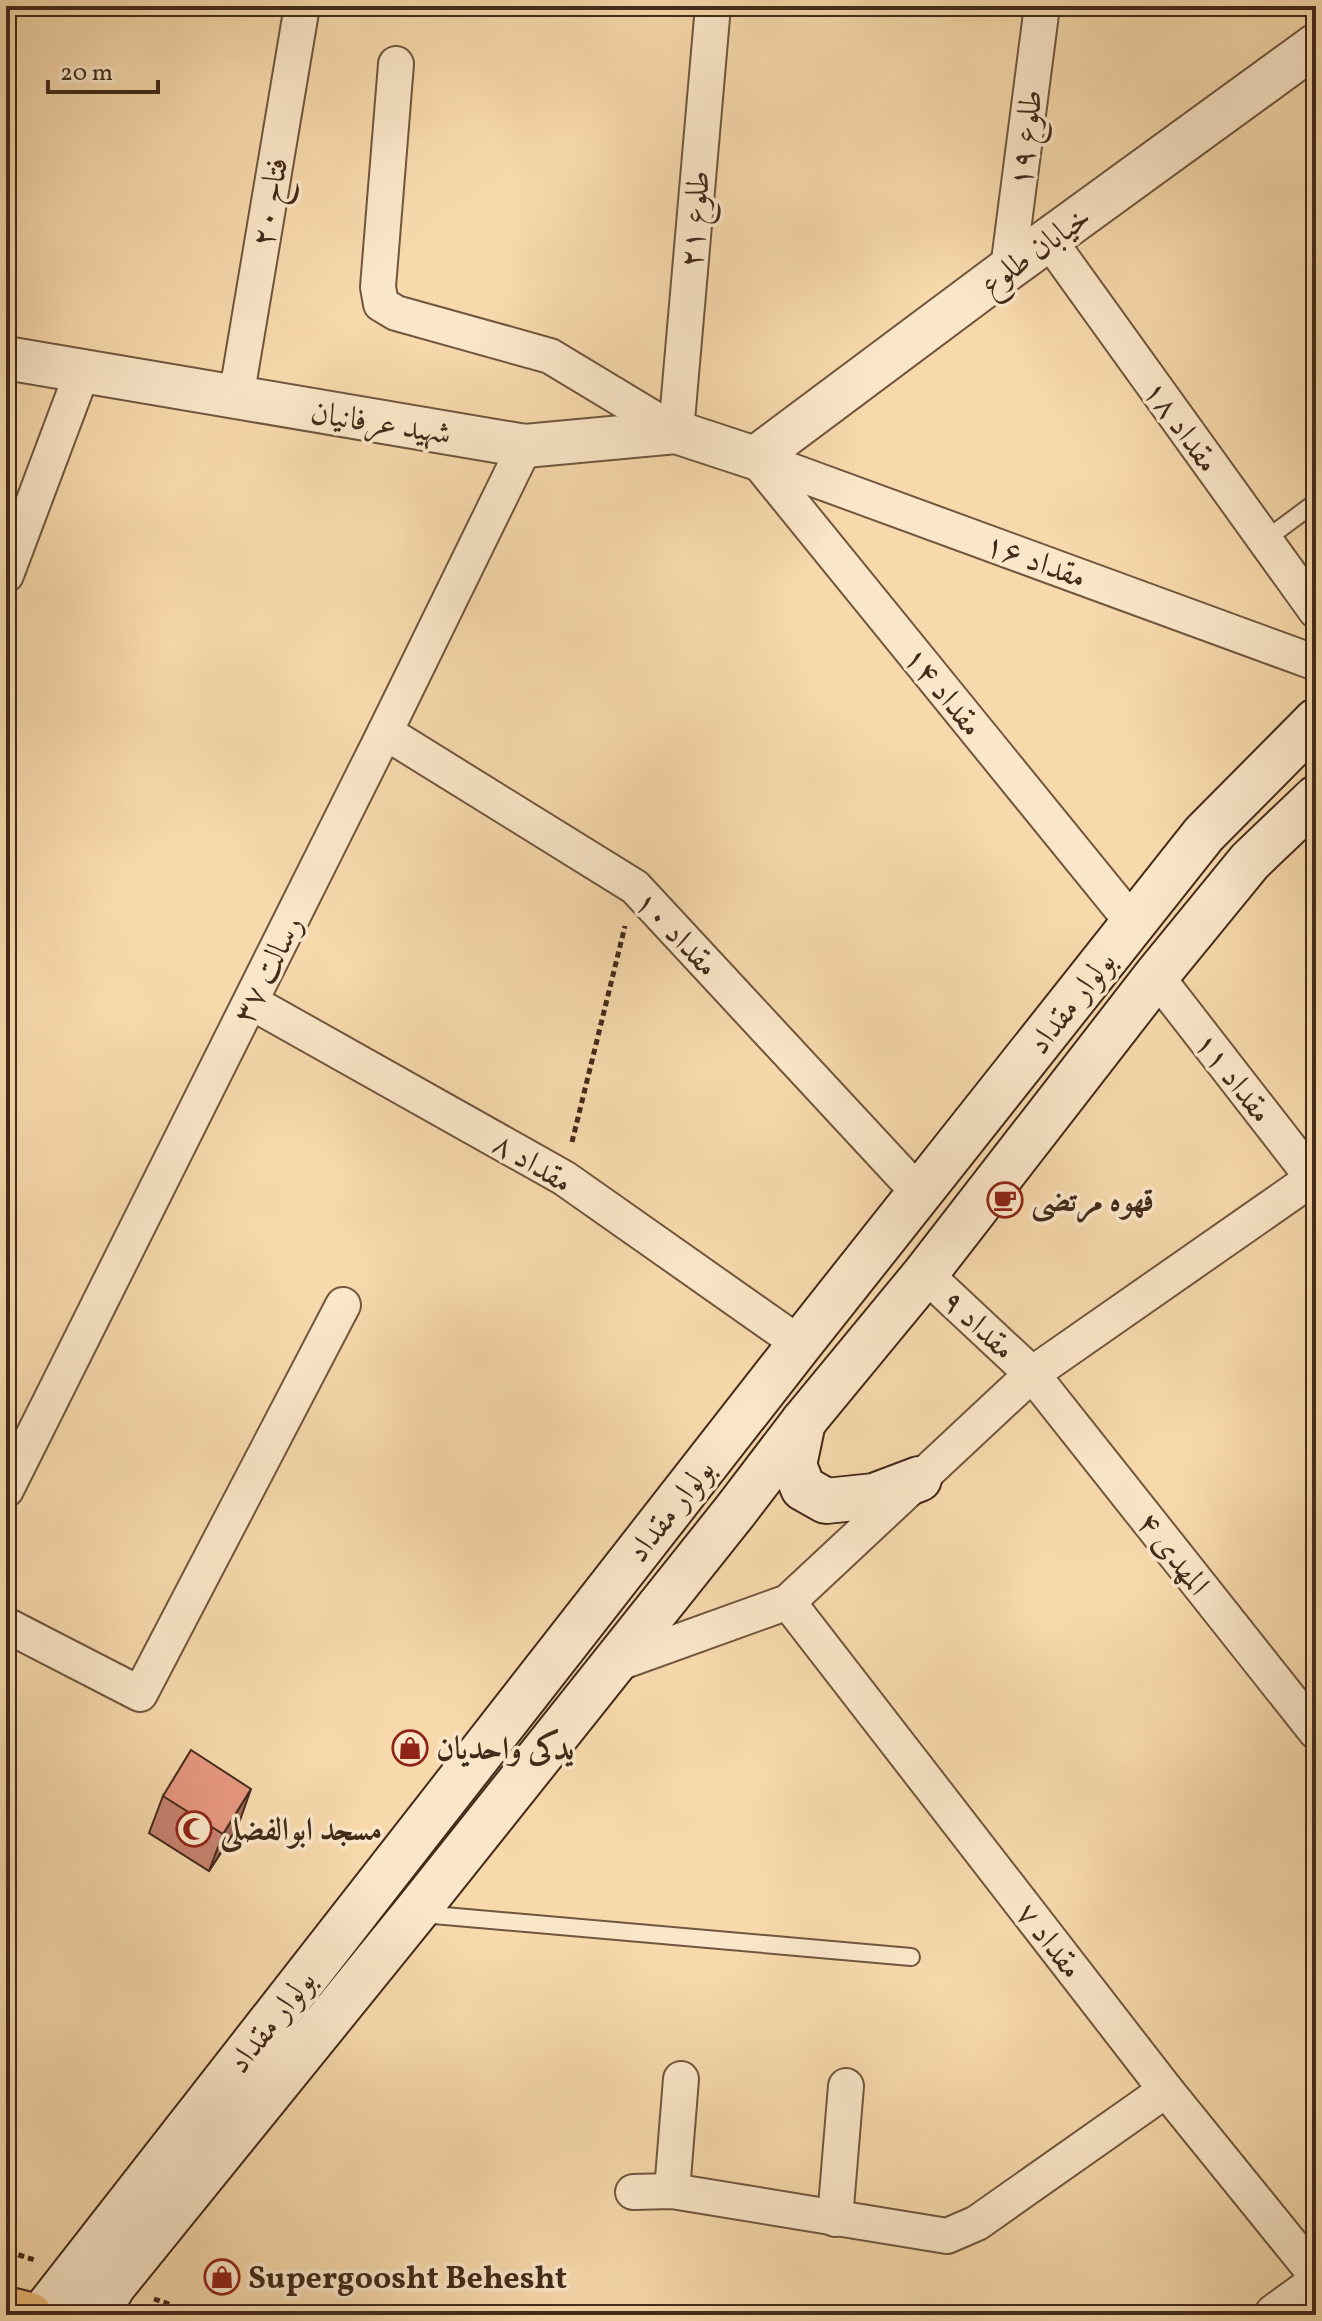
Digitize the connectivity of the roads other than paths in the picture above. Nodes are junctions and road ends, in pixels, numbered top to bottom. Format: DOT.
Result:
graph roads {
  1 [pos="302,6"];
  2 [pos="713,6"];
  3 [pos="1042,6"];
  4 [pos="1316,45"];
  5 [pos="396,64"];
  6 [pos="1049,240"];
  7 [pos="1008,269"];
  8 [pos="6,358"];
  9 [pos="83,370"];
  10 [pos="236,398"];
  11 [pos="676,432"];
  12 [pos="525,446"];
  13 [pos="755,458"];
  14 [pos="1316,502"];
  15 [pos="1265,540"];
  16 [pos="6,575"];
  17 [pos="1316,611"];
  18 [pos="1316,663"];
  19 [pos="1316,721"];
  20 [pos="385,732"];
  21 [pos="1316,798"];
  22 [pos="1133,923"];
  23 [pos="1156,976"];
  24 [pos="251,1002"];
  25 [pos="1315,1179"];
  26 [pos="919,1193"];
  27 [pos="925,1274"];
  28 [pos="343,1305"];
  29 [pos="800,1344"];
  30 [pos="1032,1374"];
  31 [pos="803,1422"];
  32 [pos="919,1479"];
  33 [pos="6,1490"];
  34 [pos="788,1602"];
  35 [pos="6,1625"];
  36 [pos="613,1665"];
  37 [pos="1316,1732"];
  38 [pos="415,1913"];
  39 [pos="911,1957"];
  40 [pos="681,2079"];
  41 [pos="846,2086"];
  42 [pos="1166,2090"];
  43 [pos="672,2191"];
  44 [pos="633,2192"];
  45 [pos="835,2219"];
  46 [pos="1316,2275"];
  47 [pos="1316,2286"];
  48 [pos="6,2309"];
  49 [pos="30,2315"];
  50 [pos="42,2315"];
  51 [pos="96,2315"];
  52 [pos="1276,2315"];
  1 -- 10 [label="street, فتاح ۲۰"];
  2 -- 11 [label="street, طلوع ۲۱"];
  3 -- 7 [label="street, طلوع ۱۹"];
  4 -- 6 [label="street, خیابان طلوع"];
  5 -- 11 [label="street"];
  6 -- 7 [label="street, خیابان طلوع"];
  6 -- 15 [label="street, مقداد ۱۸"];
  7 -- 13 [label="street, خیابان طلوع"];
  8 -- 9 [label="street, شهید عرفانیان"];
  9 -- 10 [label="street, شهید عرفانیان"];
  9 -- 16 [label="street"];
  10 -- 12 [label="street, شهید عرفانیان"];
  11 -- 12 [label="street, شهید عرفانیان"];
  11 -- 13 [label="street, شهید عرفانیان"];
  12 -- 20 [label="street, رسالت ۳۷"];
  13 -- 18 [label="street, مقداد ۱۶"];
  13 -- 22 [label="street, مقداد ۱۴"];
  14 -- 15 [label="lane"];
  15 -- 17 [label="street, مقداد ۱۸"];
  19 -- 22 [label="main road, بولوار مقداد"];
  20 -- 24 [label="street, رسالت ۳۷"];
  20 -- 26 [label="street, مقداد ۱۰"];
  21 -- 23 [label="main road, بولوار مقداد"];
  22 -- 26 [label="main road, بولوار مقداد"];
  23 -- 25 [label="street, مقداد ۱۱"];
  23 -- 27 [label="main road, بولوار مقداد"];
  24 -- 29 [label="street, مقداد ۸"];
  24 -- 33 [label="street, رسالت ۳۷"];
  25 -- 30 [label="street"];
  26 -- 29 [label="main road, بولوار مقداد"];
  27 -- 30 [label="street, مقداد ۹"];
  27 -- 31 [label="main road, بولوار مقداد"];
  28 -- 35 [label="street"];
  29 -- 50 [label="main road, بولوار مقداد"];
  30 -- 32 [label="street"];
  30 -- 37 [label="street, المهدی ۴"];
  31 -- 32 [label="main road"];
  31 -- 36 [label="main road, بولوار مقداد"];
  32 -- 34 [label="street"];
  34 -- 36 [label="street"];
  34 -- 42 [label="street, مقداد ۷"];
  36 -- 38 [label="main road, بولوار مقداد"];
  38 -- 39 [label="lane"];
  38 -- 51 [label="main road, بولوار مقداد"];
  40 -- 43 [label="street"];
  41 -- 45 [label="street"];
  42 -- 45 [label="street"];
  42 -- 46 [label="street, مقداد ۷"];
  43 -- 44 [label="street"];
  43 -- 45 [label="street"];
  47 -- 52 [label="street"];
  48 -- 49 [label="main road"];
}
